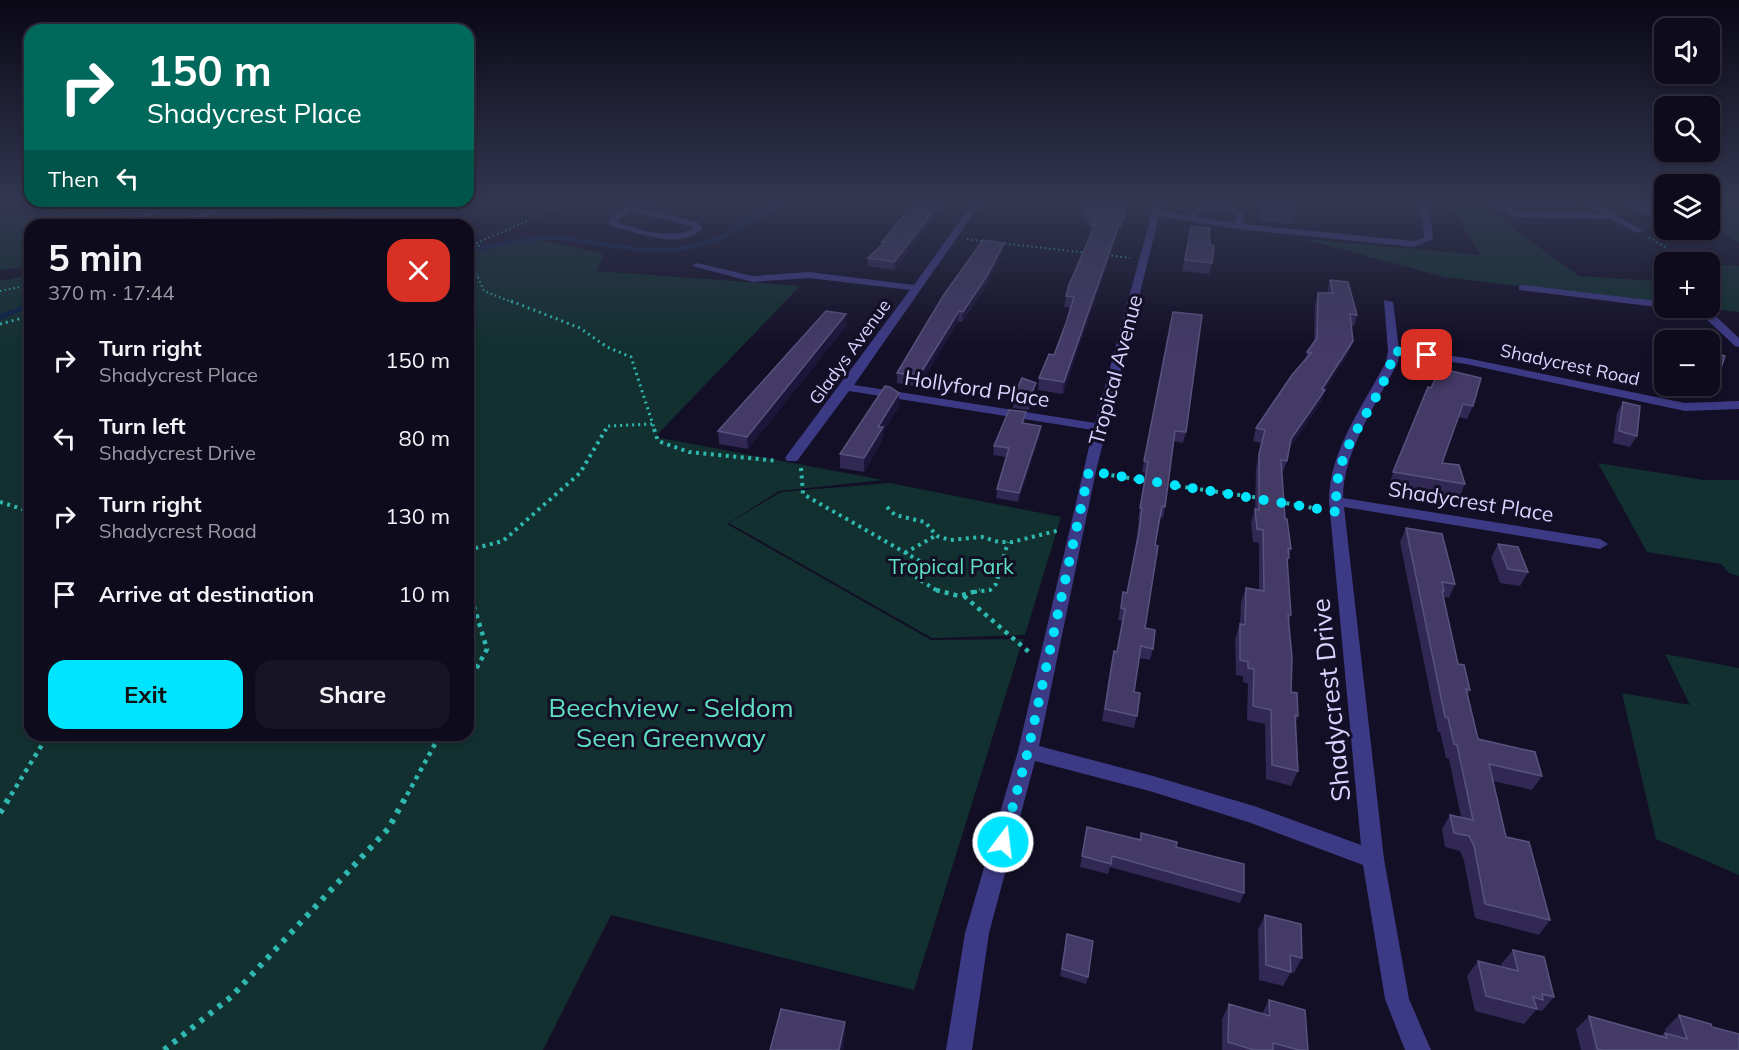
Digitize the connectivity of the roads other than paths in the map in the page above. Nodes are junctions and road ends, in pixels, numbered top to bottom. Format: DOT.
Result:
graph roads {
  1 [pos="944,250"];
  2 [pos="1147,250"];
  3 [pos="697,266"];
  4 [pos="917,288"];
  5 [pos="1523,288"];
  6 [pos="1388,302"];
  7 [pos="1654,304"];
  8 [pos="1711,318"];
  9 [pos="1739,344"];
  10 [pos="1394,351"];
  11 [pos="846,387"];
  12 [pos="1739,405"];
  13 [pos="1102,428"];
  14 [pos="792,462"];
  15 [pos="1336,507"];
  16 [pos="1600,544"];
  17 [pos="1028,751"];
  18 [pos="1372,859"];
  19 [pos="959,1050"];
  20 [pos="1418,1050"];
  1 -- 4 [label="street, Gladys Avenue"];
  2 -- 13 [label="street, Tropical Avenue"];
  3 -- 4 [label="street"];
  4 -- 11 [label="street, Gladys Avenue"];
  5 -- 7 [label="street"];
  6 -- 10 [label="street"];
  8 -- 9 [label="street"];
  10 -- 12 [label="street, Shadycrest Road"];
  10 -- 15 [label="street, Shadycrest Drive"];
  11 -- 13 [label="street, Hollyford Place"];
  11 -- 14 [label="street, Gladys Avenue"];
  13 -- 17 [label="street, Tropical Avenue"];
  15 -- 16 [label="street, Shadycrest Place"];
  15 -- 18 [label="street, Shadycrest Drive"];
  17 -- 18 [label="street"];
  17 -- 19 [label="street, Tropical Avenue"];
  18 -- 20 [label="street, Shadycrest Drive"];
}
